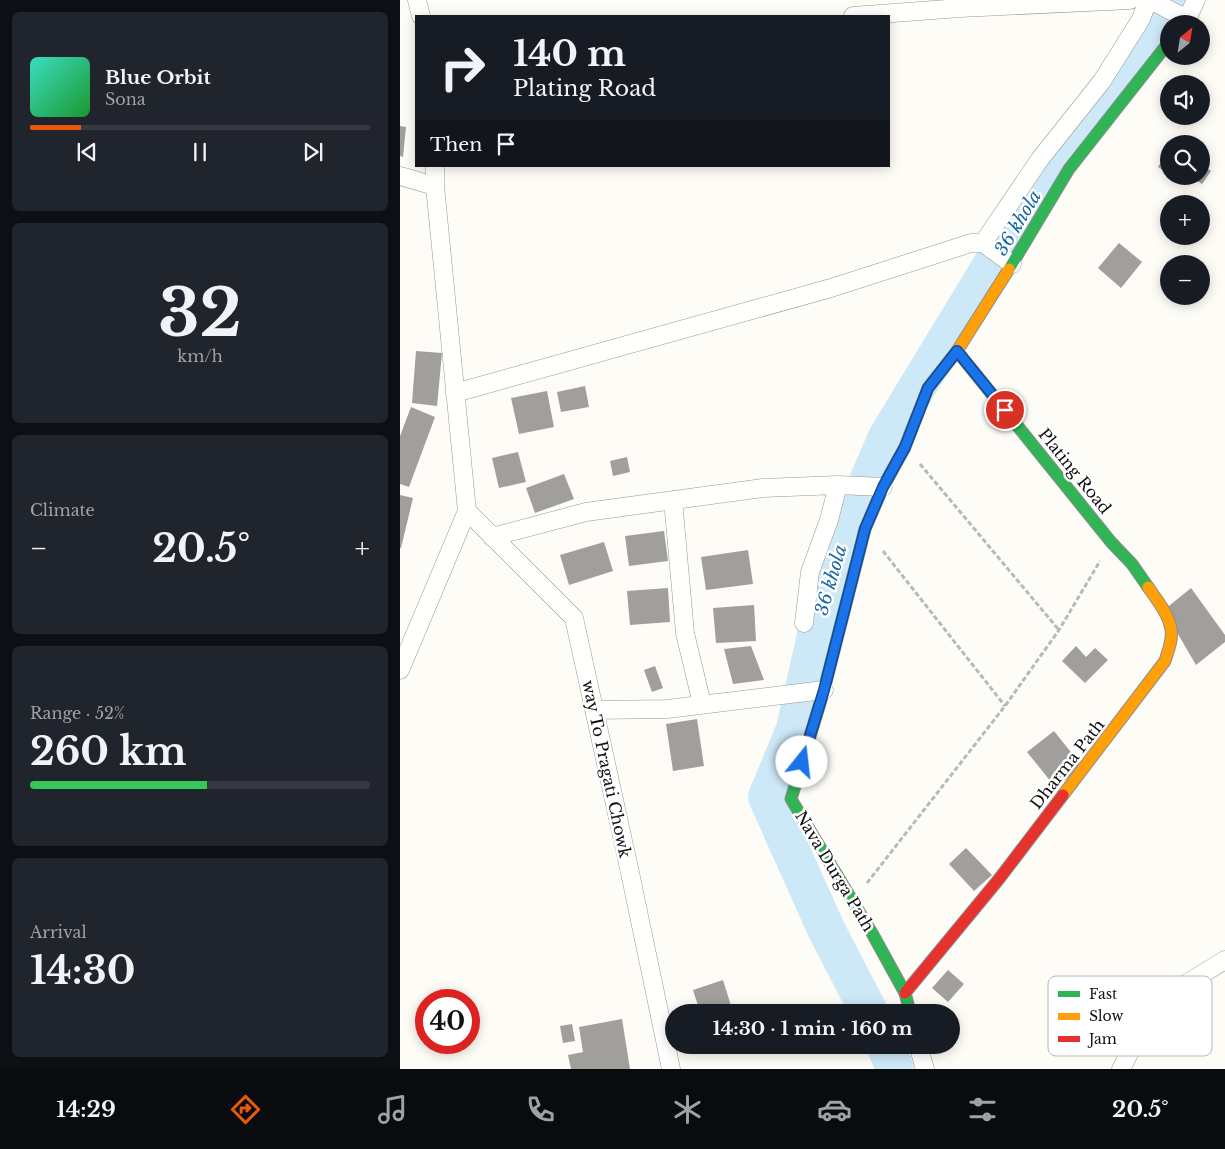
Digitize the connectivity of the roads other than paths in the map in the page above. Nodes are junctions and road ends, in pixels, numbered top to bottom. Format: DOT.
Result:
graph roads {
  1 [pos="417,0"];
  2 [pos="1130,0"];
  3 [pos="1149,0"];
  4 [pos="1196,0"];
  5 [pos="421,15"];
  6 [pos="866,15"];
  7 [pos="1174,15"];
  8 [pos="1188,15"];
  9 [pos="1160,53"];
  10 [pos="435,167"];
  11 [pos="400,176"];
  12 [pos="435,186"];
  13 [pos="983,243"];
  14 [pos="1012,264"];
  15 [pos="957,351"];
  16 [pos="455,393"];
  17 [pos="838,485"];
  18 [pos="883,487"];
  19 [pos="673,500"];
  20 [pos="467,511"];
  21 [pos="492,536"];
  22 [pos="1111,542"];
  23 [pos="804,623"];
  24 [pos="400,670"];
  25 [pos="824,690"];
  26 [pos="702,704"];
  27 [pos="594,710"];
  28 [pos="1225,960"];
  29 [pos="1199,976"];
  30 [pos="905,993"];
  31 [pos="908,1004"];
  32 [pos="921,1054"];
  33 [pos="1128,1056"];
  34 [pos="671,1069"];
  35 [pos="925,1069"];
  36 [pos="1121,1069"];
  1 -- 5 [label="street"];
  2 -- 6 [label="street"];
  3 -- 7 [label="street"];
  3 -- 13 [label="street"];
  4 -- 8 [label="street"];
  9 -- 14 [label="street, Nava Durga Path"];
  10 -- 12 [label="street"];
  11 -- 12 [label="street"];
  12 -- 16 [label="street"];
  13 -- 14 [label="street"];
  13 -- 16 [label="street"];
  14 -- 15 [label="street, Nava Durga Path"];
  15 -- 18 [label="street, Nava Durga Path"];
  15 -- 22 [label="street, Plating Road"];
  16 -- 20 [label="street"];
  17 -- 18 [label="street"];
  17 -- 19 [label="street"];
  17 -- 23 [label="street"];
  18 -- 25 [label="street, Nava Durga Path"];
  19 -- 21 [label="street"];
  19 -- 26 [label="street"];
  20 -- 21 [label="street, way To Pragati Chowk"];
  20 -- 24 [label="street"];
  21 -- 27 [label="street, way To Pragati Chowk"];
  22 -- 30 [label="street, Dharma Path"];
  25 -- 26 [label="street"];
  25 -- 30 [label="street, Nava Durga Path"];
  26 -- 27 [label="street"];
  27 -- 34 [label="street, way To Pragati Chowk"];
  28 -- 29 [label="street"];
  30 -- 31 [label="street, Nava Durga Path"];
  32 -- 35 [label="street"];
  33 -- 36 [label="street"];
}
